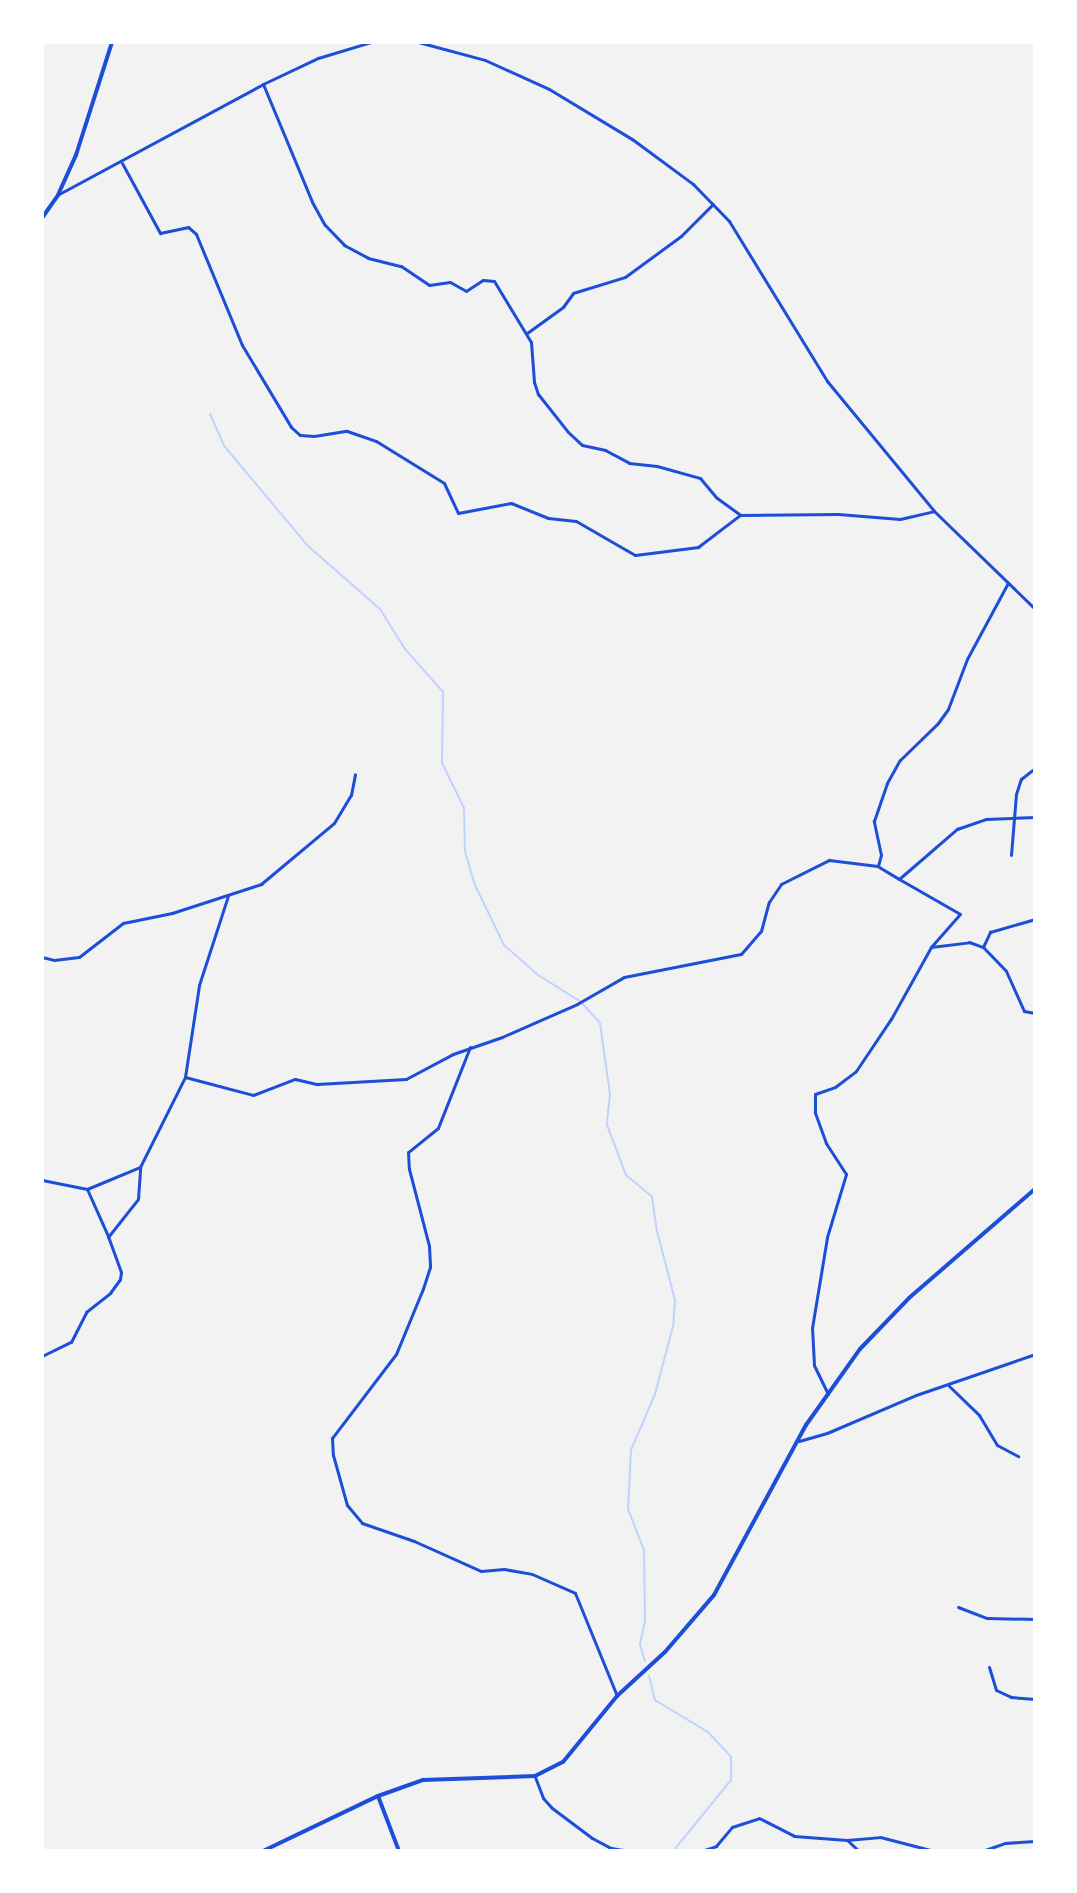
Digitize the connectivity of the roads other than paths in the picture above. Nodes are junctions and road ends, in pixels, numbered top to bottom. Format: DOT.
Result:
graph roads {
  1 [pos="112,42"];
  2 [pos="371,42"];
  3 [pos="418,42"];
  4 [pos="263,84"];
  5 [pos="122,163"];
  6 [pos="58,195"];
  7 [pos="713,204"];
  8 [pos="42,218"];
  9 [pos="527,334"];
  10 [pos="934,511"];
  11 [pos="740,515"];
  12 [pos="1008,583"];
  13 [pos="1035,609"];
  14 [pos="1035,768"];
  15 [pos="355,774"];
  16 [pos="1015,816"];
  17 [pos="1035,817"];
  18 [pos="1011,855"];
  19 [pos="878,866"];
  20 [pos="899,879"];
  21 [pos="228,896"];
  22 [pos="1035,919"];
  23 [pos="931,947"];
  24 [pos="983,947"];
  25 [pos="42,957"];
  26 [pos="1035,1013"];
  27 [pos="470,1047"];
  28 [pos="185,1077"];
  29 [pos="140,1167"];
  30 [pos="42,1180"];
  31 [pos="87,1189"];
  32 [pos="1035,1189"];
  33 [pos="108,1237"];
  34 [pos="1035,1354"];
  35 [pos="42,1356"];
  36 [pos="949,1385"];
  37 [pos="828,1394"];
  38 [pos="799,1441"];
  39 [pos="1018,1456"];
  40 [pos="958,1607"];
  41 [pos="1035,1619"];
  42 [pos="989,1667"];
  43 [pos="617,1696"];
  44 [pos="1035,1699"];
  45 [pos="535,1776"];
  46 [pos="378,1796"];
  47 [pos="847,1840"];
  48 [pos="1035,1841"];
  49 [pos="263,1851"];
  50 [pos="399,1851"];
  51 [pos="631,1851"];
  52 [pos="701,1851"];
  53 [pos="859,1851"];
  54 [pos="934,1851"];
  55 [pos="982,1851"];
  1 -- 6 [label="street"];
  2 -- 4 [label="street"];
  3 -- 7 [label="street"];
  4 -- 5 [label="street"];
  4 -- 9 [label="street"];
  5 -- 6 [label="street"];
  5 -- 11 [label="street"];
  6 -- 8 [label="street"];
  7 -- 9 [label="street"];
  7 -- 10 [label="street"];
  9 -- 11 [label="street"];
  10 -- 11 [label="street"];
  10 -- 12 [label="street"];
  12 -- 13 [label="street"];
  12 -- 19 [label="street"];
  14 -- 16 [label="street"];
  15 -- 21 [label="street"];
  16 -- 17 [label="street"];
  16 -- 18 [label="street"];
  16 -- 20 [label="street"];
  19 -- 20 [label="street"];
  19 -- 27 [label="street"];
  20 -- 23 [label="street"];
  21 -- 25 [label="street"];
  21 -- 28 [label="street"];
  22 -- 24 [label="street"];
  23 -- 24 [label="street"];
  23 -- 37 [label="street"];
  24 -- 26 [label="street"];
  27 -- 28 [label="street"];
  27 -- 43 [label="street"];
  28 -- 29 [label="street"];
  29 -- 31 [label="street"];
  29 -- 33 [label="street"];
  30 -- 31 [label="street"];
  31 -- 33 [label="street"];
  32 -- 37 [label="street"];
  33 -- 35 [label="street"];
  34 -- 36 [label="street"];
  36 -- 38 [label="street"];
  36 -- 39 [label="street"];
  37 -- 38 [label="street"];
  38 -- 43 [label="street"];
  40 -- 41 [label="street"];
  42 -- 44 [label="street"];
  43 -- 45 [label="street"];
  45 -- 46 [label="street"];
  45 -- 51 [label="street"];
  46 -- 49 [label="street"];
  46 -- 50 [label="street"];
  47 -- 52 [label="street"];
  47 -- 53 [label="street"];
  47 -- 54 [label="street"];
  48 -- 55 [label="street"];
}
